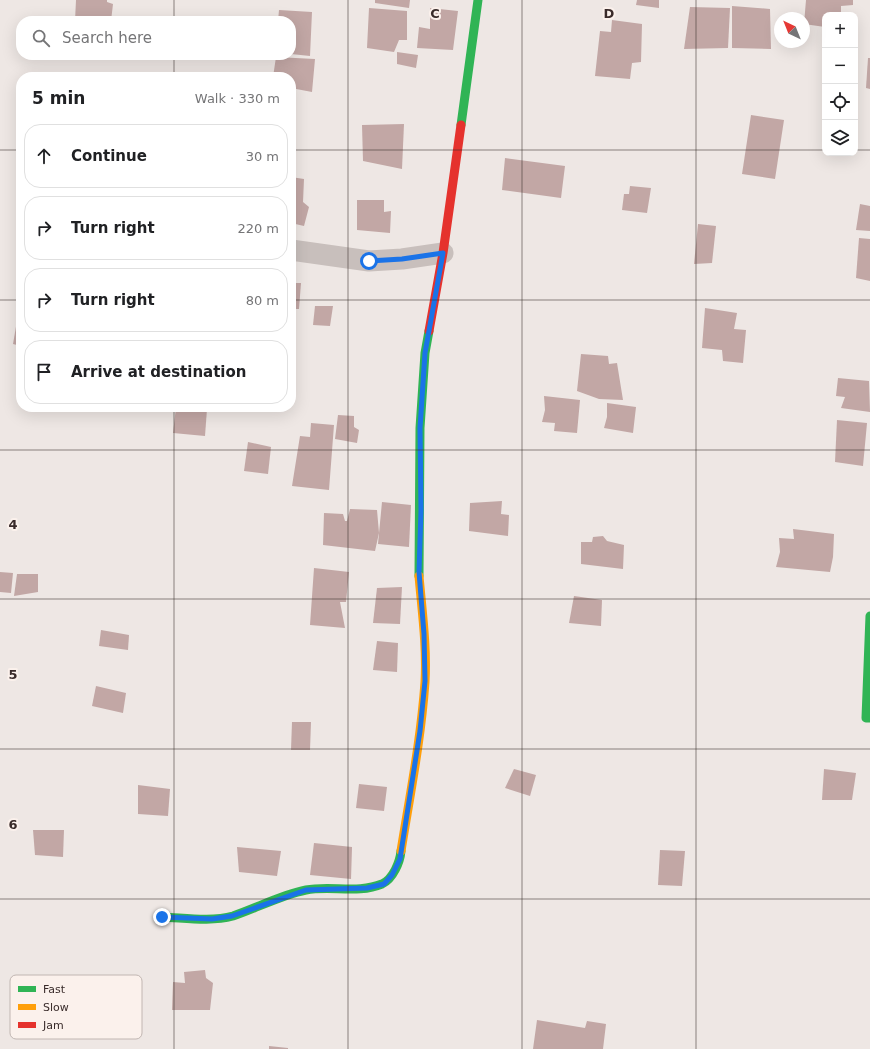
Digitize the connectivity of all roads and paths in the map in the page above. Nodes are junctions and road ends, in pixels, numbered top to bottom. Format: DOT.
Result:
graph roads {
  1 [pos="478,0"];
  2 [pos="296,251"];
  3 [pos="443,253"];
  4 [pos="870,616"];
  5 [pos="870,718"];
  6 [pos="162,917"];
  1 -- 3 [label="street"];
  2 -- 3 [label="street"];
  3 -- 6 [label="street"];
  4 -- 5 [label="street"];
}
